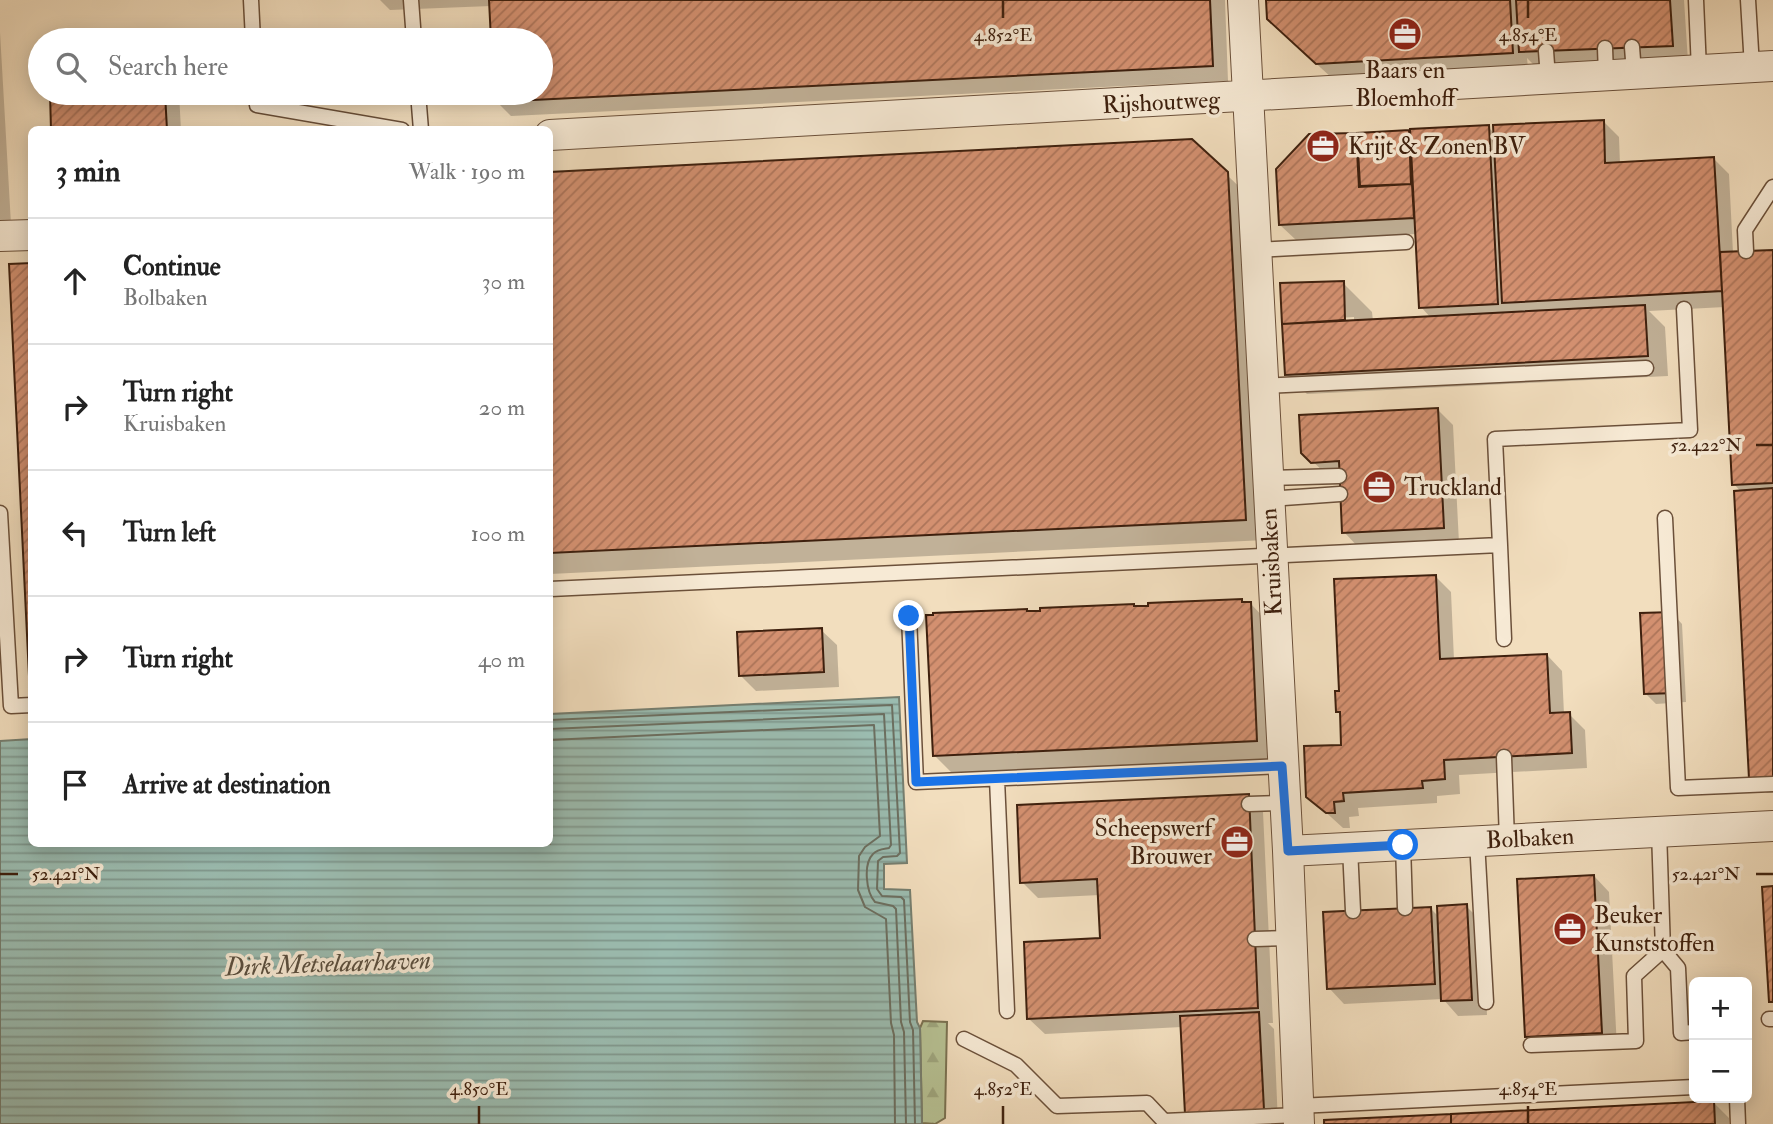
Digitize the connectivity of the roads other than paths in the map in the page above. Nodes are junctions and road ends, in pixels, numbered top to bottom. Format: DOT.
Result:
graph roads {
  1 [pos="251,0"];
  2 [pos="411,0"];
  3 [pos="1243,0"];
  4 [pos="1696,0"];
  5 [pos="1748,0"];
  6 [pos="252,28"];
  7 [pos="413,28"];
  8 [pos="1762,66"];
  9 [pos="1699,70"];
  10 [pos="1249,97"];
  11 [pos="257,105"];
  12 [pos="419,105"];
  13 [pos="379,126"];
  14 [pos="421,126"];
  15 [pos="553,135"];
  16 [pos="1773,187"];
  17 [pos="28,235"];
  18 [pos="0,236"];
  19 [pos="1406,242"];
  20 [pos="1255,250"];
  21 [pos="1746,251"];
  22 [pos="1684,309"];
  23 [pos="1646,368"];
  24 [pos="1262,386"];
  25 [pos="1339,476"];
  26 [pos="1268,489"];
  27 [pos="1340,494"];
  28 [pos="0,513"];
  29 [pos="1665,518"];
  30 [pos="1500,545"];
  31 [pos="1271,555"];
  32 [pos="553,589"];
  33 [pos="909,616"];
  34 [pos="1504,639"];
  35 [pos="28,705"];
  36 [pos="6,707"];
  37 [pos="1504,757"];
  38 [pos="1282,766"];
  39 [pos="997,779"];
  40 [pos="1773,784"];
  41 [pos="1284,803"];
  42 [pos="1249,804"];
  43 [pos="1773,826"];
  44 [pos="1659,831"];
  45 [pos="1507,840"];
  46 [pos="1477,841"];
  47 [pos="1403,845"];
  48 [pos="1350,848"];
  49 [pos="1288,851"];
  50 [pos="1405,908"];
  51 [pos="1353,911"];
  52 [pos="1291,938"];
  53 [pos="1255,939"];
  54 [pos="1663,950"];
  55 [pos="1486,1002"];
  56 [pos="1007,1011"];
  57 [pos="1689,1032"];
  58 [pos="964,1040"];
  59 [pos="1531,1045"];
  60 [pos="1689,1087"];
  61 [pos="1737,1103"];
  62 [pos="1298,1115"];
  63 [pos="1738,1124"];
  1 -- 6 [label="lane"];
  2 -- 7 [label="lane"];
  3 -- 10 [label="street, Kruisbaken"];
  4 -- 9 [label="lane"];
  5 -- 8 [label="lane"];
  8 -- 9 [label="street, Rijshoutweg"];
  9 -- 10 [label="street, Rijshoutweg"];
  10 -- 15 [label="street, Rijshoutweg"];
  10 -- 20 [label="street, Kruisbaken"];
  11 -- 13 [label="lane"];
  12 -- 14 [label="lane"];
  16 -- 21 [label="lane"];
  17 -- 18 [label="street"];
  19 -- 20 [label="lane"];
  20 -- 24 [label="street, Kruisbaken"];
  22 -- 30 [label="lane"];
  23 -- 24 [label="lane"];
  24 -- 26 [label="street, Kruisbaken"];
  25 -- 26 [label="lane"];
  26 -- 27 [label="lane"];
  26 -- 31 [label="street, Kruisbaken"];
  28 -- 36 [label="lane"];
  29 -- 40 [label="lane"];
  30 -- 31 [label="lane"];
  30 -- 34 [label="lane"];
  31 -- 32 [label="lane"];
  31 -- 38 [label="street, Kruisbaken"];
  33 -- 39 [label="lane"];
  35 -- 36 [label="lane"];
  37 -- 45 [label="lane"];
  38 -- 39 [label="lane"];
  38 -- 41 [label="street, Kruisbaken"];
  39 -- 56 [label="lane"];
  41 -- 42 [label="lane"];
  41 -- 49 [label="street, Kruisbaken"];
  43 -- 44 [label="street, Bolbaken"];
  44 -- 45 [label="street, Bolbaken"];
  44 -- 54 [label="lane"];
  45 -- 46 [label="street, Bolbaken"];
  46 -- 47 [label="street, Bolbaken"];
  46 -- 55 [label="lane"];
  47 -- 48 [label="street, Bolbaken"];
  47 -- 50 [label="lane"];
  48 -- 49 [label="street, Bolbaken"];
  48 -- 51 [label="lane"];
  49 -- 52 [label="street, Kruisbaken"];
  52 -- 53 [label="lane"];
  52 -- 62 [label="street, Kruisbaken"];
  54 -- 57 [label="lane"];
  54 -- 59 [label="lane"];
  58 -- 62 [label="lane"];
  60 -- 62 [label="lane"];
  61 -- 63 [label="lane"];
}
